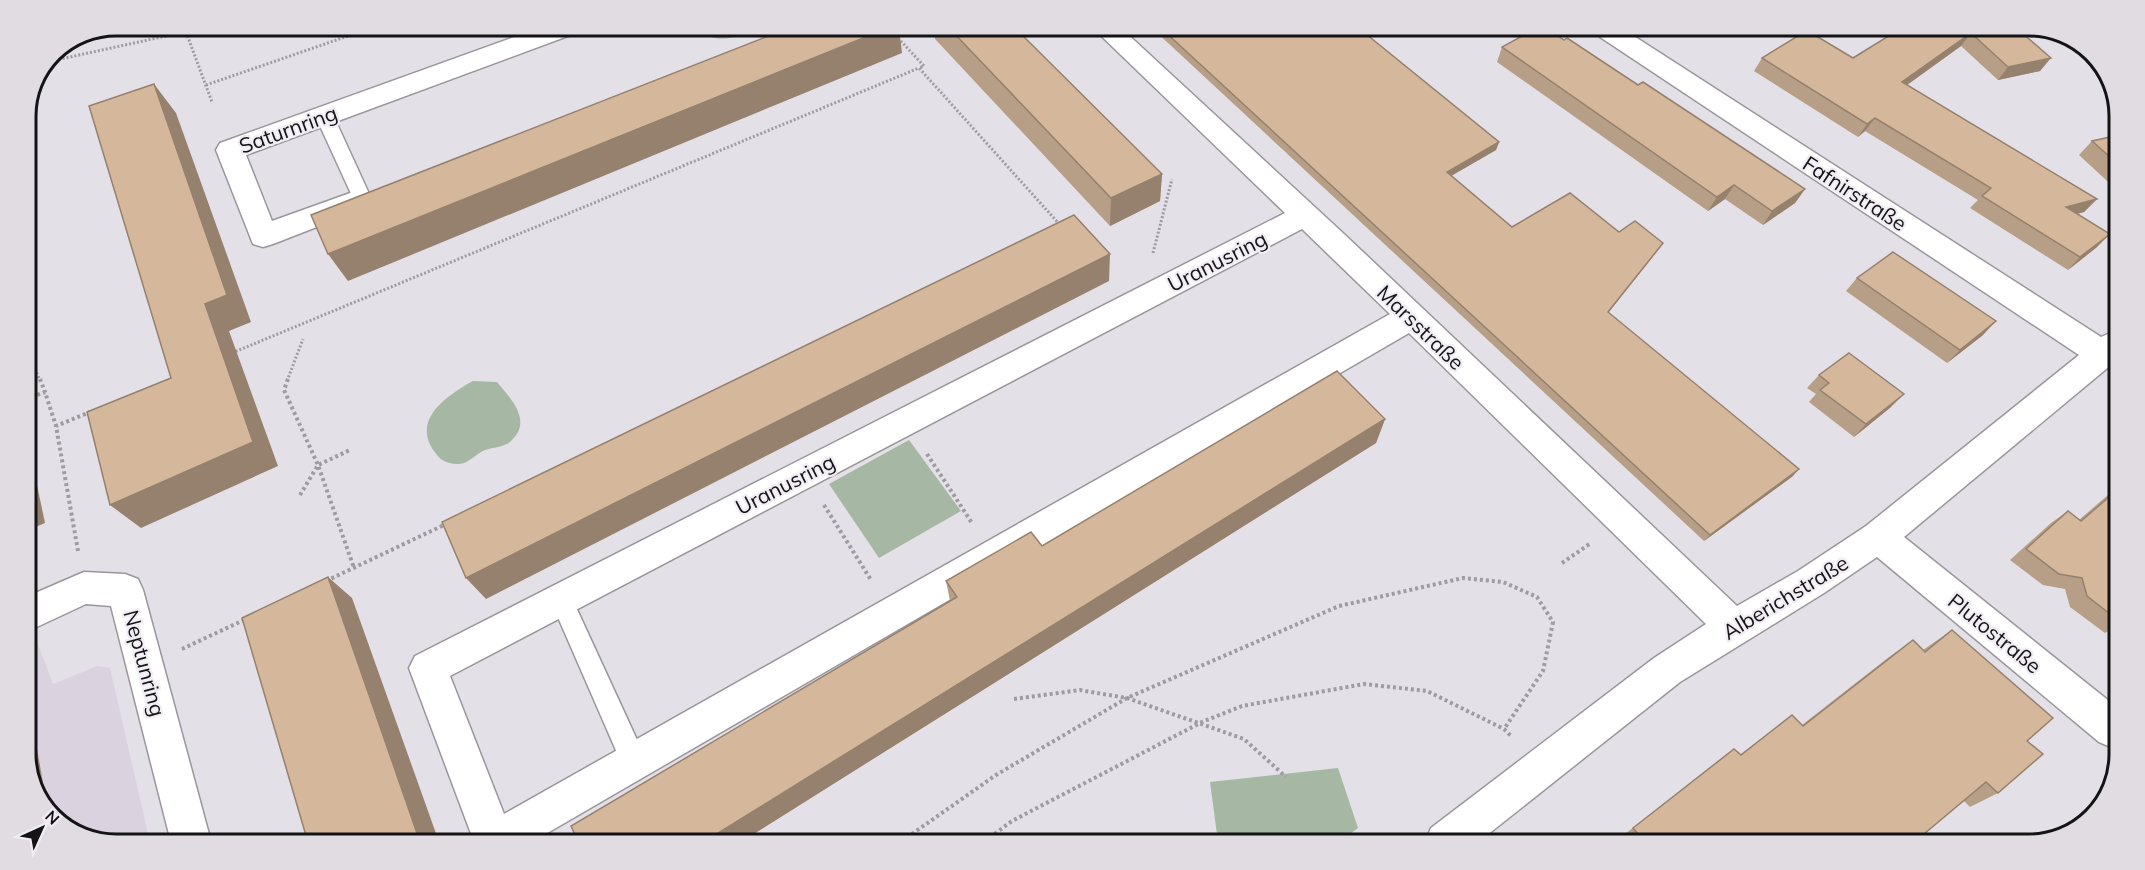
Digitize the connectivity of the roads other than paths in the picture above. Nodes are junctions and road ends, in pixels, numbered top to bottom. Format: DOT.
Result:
graph roads {
  1 [pos="542,36"];
  2 [pos="1114,36"];
  3 [pos="1617,36"];
  4 [pos="324,115"];
  5 [pos="373,194"];
  6 [pos="1305,215"];
  7 [pos="1411,317"];
  8 [pos="2109,348"];
  9 [pos="1878,537"];
  10 [pos="561,599"];
  11 [pos="36,610"];
  12 [pos="1734,627"];
  13 [pos="2109,726"];
  14 [pos="634,762"];
  15 [pos="189,834"];
  16 [pos="491,834"];
  17 [pos="508,834"];
  18 [pos="1455,834"];
  1 -- 4 [label="street, Saturnring"];
  2 -- 6 [label="street, Marsstraße"];
  3 -- 8 [label="street, Fafnirstraße"];
  4 -- 5 [label="lane"];
  4 -- 5 [label="street, Saturnring"];
  6 -- 7 [label="street, Marsstraße"];
  6 -- 10 [label="street, Uranusring"];
  7 -- 12 [label="street, Marsstraße"];
  7 -- 14 [label="street"];
  8 -- 9 [label="street, Alberichstraße"];
  9 -- 12 [label="street, Alberichstraße"];
  9 -- 13 [label="street, Plutostraße"];
  10 -- 14 [label="lane"];
  10 -- 16 [label="street, Uranusring"];
  11 -- 15 [label="street, Neptunring"];
  12 -- 18 [label="street, Alberichstraße"];
  14 -- 17 [label="street"];
}
